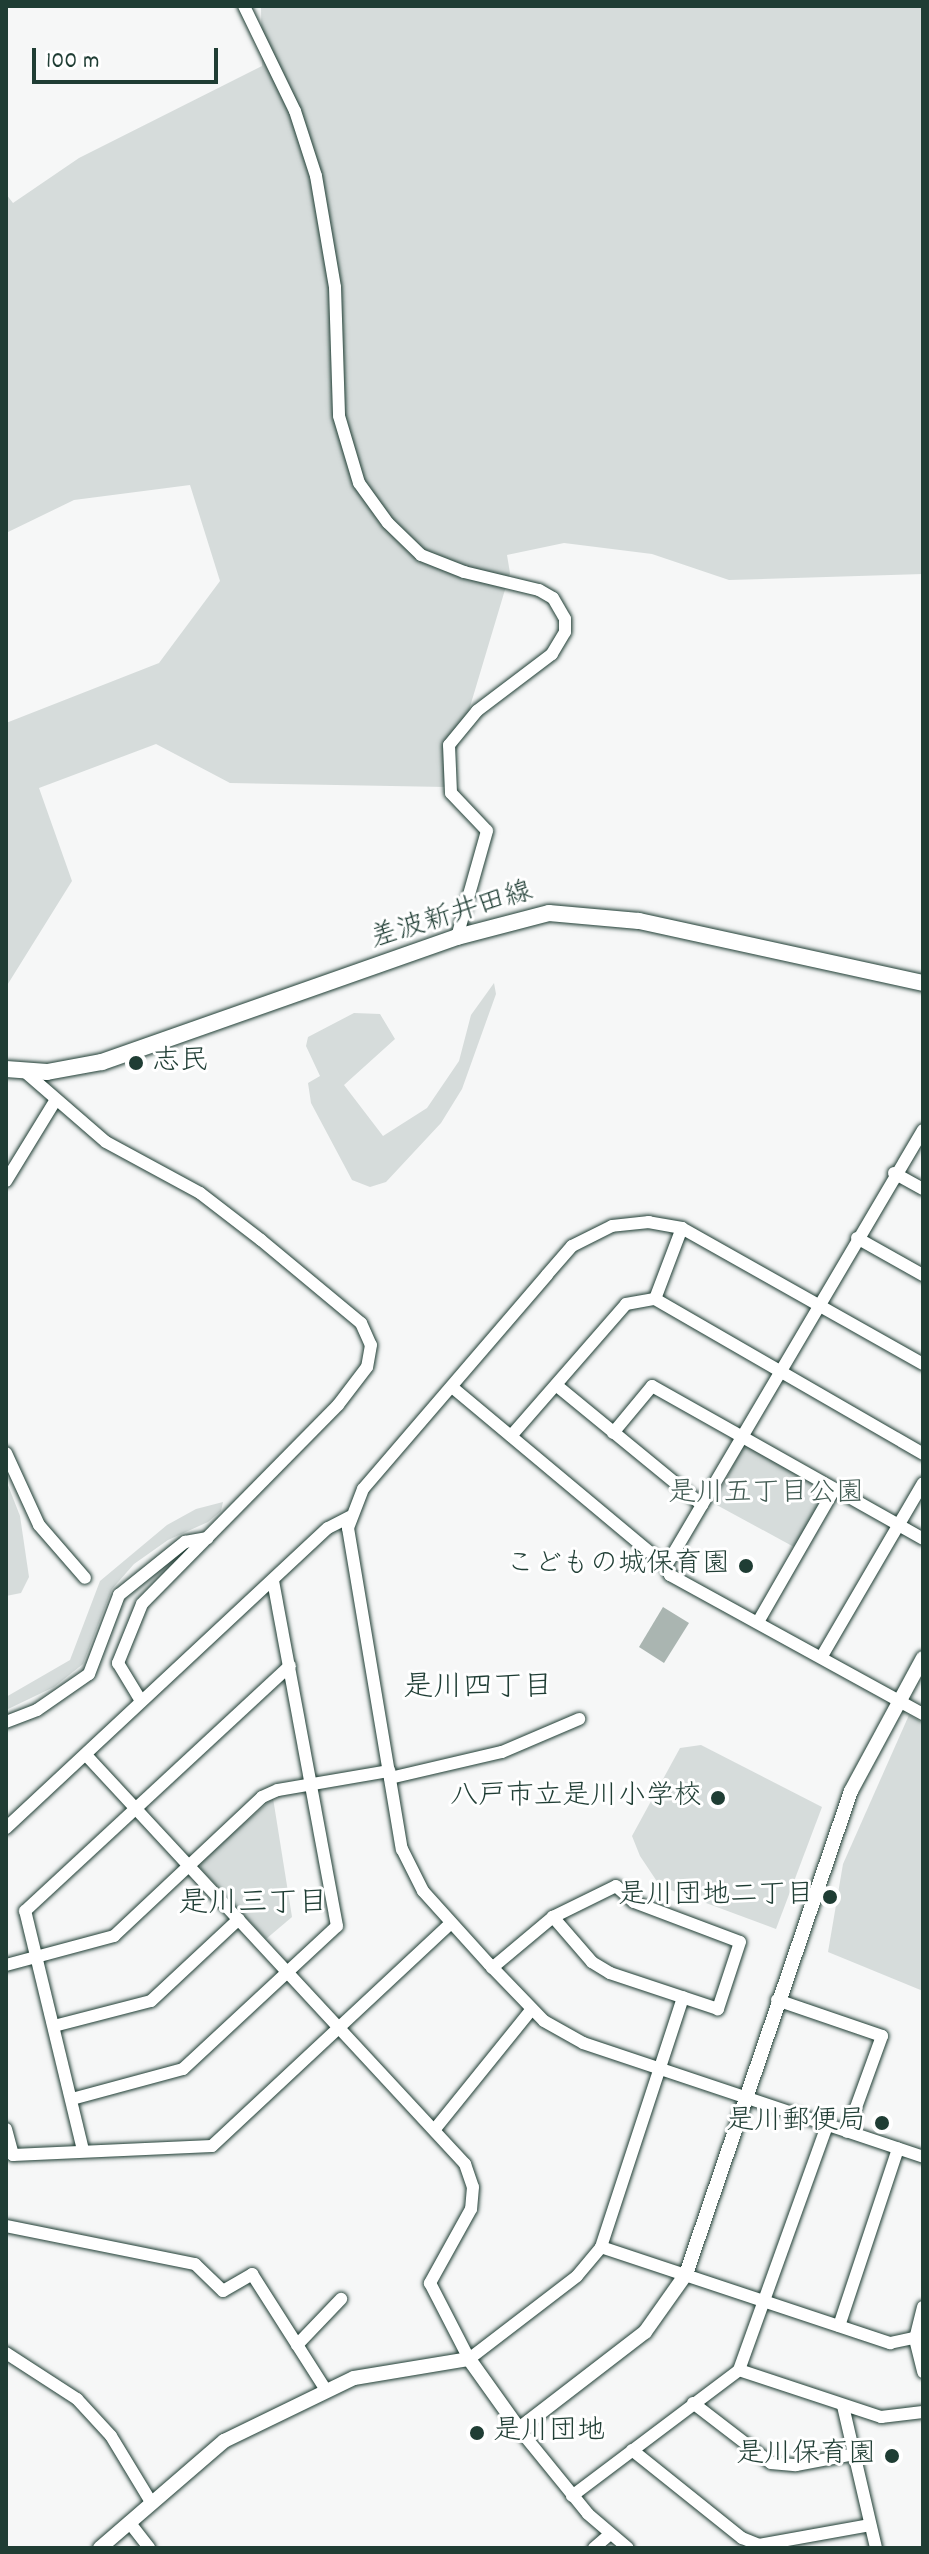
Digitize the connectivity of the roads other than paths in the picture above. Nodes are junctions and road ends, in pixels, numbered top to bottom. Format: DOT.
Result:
graph roads {
  1 [pos="244,6"];
  2 [pos="457,937"];
  3 [pos="923,983"];
  4 [pos="6,1069"];
  5 [pos="24,1071"];
  6 [pos="55,1101"];
  7 [pos="923,1130"];
  8 [pos="894,1173"];
  9 [pos="6,1181"];
  10 [pos="923,1189"];
  11 [pos="682,1228"];
  12 [pos="857,1238"];
  13 [pos="923,1275"];
  14 [pos="655,1299"];
  15 [pos="818,1305"];
  16 [pos="923,1364"];
  17 [pos="779,1370"];
  18 [pos="556,1385"];
  19 [pos="452,1387"];
  20 [pos="613,1433"];
  21 [pos="511,1436"];
  22 [pos="742,1437"];
  23 [pos="6,1453"];
  24 [pos="923,1454"];
  25 [pos="923,1483"];
  26 [pos="834,1490"];
  27 [pos="702,1505"];
  28 [pos="350,1517"];
  29 [pos="898,1525"];
  30 [pos="208,1538"];
  31 [pos="923,1539"];
  32 [pos="666,1566"];
  33 [pos="85,1578"];
  34 [pos="273,1581"];
  35 [pos="758,1622"];
  36 [pos="822,1656"];
  37 [pos="923,1658"];
  38 [pos="290,1666"];
  39 [pos="899,1700"];
  40 [pos="141,1701"];
  41 [pos="923,1714"];
  42 [pos="579,1719"];
  43 [pos="6,1722"];
  44 [pos="86,1755"];
  45 [pos="389,1774"];
  46 [pos="311,1783"];
  47 [pos="135,1807"];
  48 [pos="6,1828"];
  49 [pos="189,1864"];
  50 [pos="553,1917"];
  51 [pos="239,1919"];
  52 [pos="451,1923"];
  53 [pos="36,1957"];
  54 [pos="6,1965"];
  55 [pos="492,1968"];
  56 [pos="288,1972"];
  57 [pos="683,1997"];
  58 [pos="777,2000"];
  59 [pos="532,2009"];
  60 [pos="338,2024"];
  61 [pos="54,2026"];
  62 [pos="660,2069"];
  63 [pos="745,2097"];
  64 [pos="72,2099"];
  65 [pos="827,2126"];
  66 [pos="6,2129"];
  67 [pos="435,2129"];
  68 [pos="847,2132"];
  69 [pos="898,2149"];
  70 [pos="83,2150"];
  71 [pos="923,2157"];
  72 [pos="6,2226"];
  73 [pos="601,2247"];
  74 [pos="686,2274"];
  75 [pos="341,2299"];
  76 [pos="767,2302"];
  77 [pos="923,2307"];
  78 [pos="839,2326"];
  79 [pos="919,2338"];
  80 [pos="297,2345"];
  81 [pos="6,2353"];
  82 [pos="469,2359"];
  83 [pos="739,2370"];
  84 [pos="923,2372"];
  85 [pos="326,2390"];
  86 [pos="693,2403"];
  87 [pos="843,2406"];
  88 [pos="923,2412"];
  89 [pos="519,2429"];
  90 [pos="632,2450"];
  91 [pos="854,2454"];
  92 [pos="572,2496"];
  93 [pos="151,2502"];
  94 [pos="129,2522"];
  95 [pos="870,2525"];
  96 [pos="610,2534"];
  97 [pos="758,2546"];
  98 [pos="100,2548"];
  99 [pos="149,2548"];
  100 [pos="594,2548"];
  101 [pos="628,2548"];
  102 [pos="876,2548"];
  1 -- 2 [label="street"];
  2 -- 3 [label="main road, 差波新井田線"];
  2 -- 5 [label="main road, 差波新井田線"];
  4 -- 5 [label="main road, 差波新井田線"];
  5 -- 6 [label="street"];
  6 -- 9 [label="street"];
  6 -- 30 [label="street"];
  7 -- 8 [label="street"];
  8 -- 10 [label="street"];
  8 -- 12 [label="street"];
  11 -- 14 [label="street"];
  11 -- 15 [label="street"];
  11 -- 19 [label="street"];
  12 -- 13 [label="street"];
  12 -- 15 [label="street"];
  14 -- 17 [label="street"];
  14 -- 18 [label="street"];
  15 -- 16 [label="street"];
  15 -- 17 [label="street"];
  17 -- 22 [label="street"];
  17 -- 24 [label="street"];
  18 -- 20 [label="street"];
  18 -- 21 [label="street"];
  19 -- 21 [label="street"];
  19 -- 28 [label="street"];
  20 -- 22 [label="street"];
  20 -- 27 [label="street"];
  21 -- 32 [label="street"];
  22 -- 26 [label="street"];
  22 -- 27 [label="street"];
  23 -- 33 [label="street"];
  25 -- 29 [label="street"];
  26 -- 29 [label="street"];
  26 -- 35 [label="street"];
  27 -- 32 [label="street"];
  28 -- 34 [label="street"];
  28 -- 45 [label="street"];
  29 -- 31 [label="street"];
  29 -- 36 [label="street"];
  30 -- 40 [label="street"];
  30 -- 43 [label="street"];
  32 -- 35 [label="street"];
  34 -- 38 [label="street"];
  34 -- 40 [label="street"];
  35 -- 36 [label="street"];
  36 -- 39 [label="street"];
  37 -- 39 [label="street"];
  38 -- 46 [label="street"];
  38 -- 47 [label="street"];
  39 -- 41 [label="street"];
  39 -- 58 [label="street"];
  40 -- 44 [label="street"];
  42 -- 45 [label="street"];
  44 -- 47 [label="street"];
  44 -- 48 [label="street"];
  45 -- 46 [label="street"];
  45 -- 52 [label="street"];
  46 -- 49 [label="street"];
  46 -- 56 [label="street"];
  47 -- 49 [label="street"];
  47 -- 53 [label="street"];
  49 -- 51 [label="street"];
  49 -- 53 [label="street"];
  50 -- 55 [label="street"];
  50 -- 57 [label="street"];
  50 -- 57 [label="street"];
  51 -- 56 [label="street"];
  51 -- 61 [label="street"];
  52 -- 55 [label="street"];
  52 -- 60 [label="street"];
  53 -- 54 [label="street"];
  53 -- 61 [label="street"];
  55 -- 59 [label="street"];
  56 -- 60 [label="street"];
  56 -- 64 [label="street"];
  57 -- 62 [label="street"];
  58 -- 63 [label="street"];
  58 -- 68 [label="street"];
  59 -- 62 [label="street"];
  59 -- 67 [label="street"];
  60 -- 67 [label="street"];
  60 -- 70 [label="street"];
  61 -- 64 [label="street"];
  62 -- 63 [label="street"];
  62 -- 73 [label="street"];
  63 -- 65 [label="street"];
  63 -- 74 [label="street"];
  64 -- 70 [label="street"];
  65 -- 68 [label="street"];
  65 -- 76 [label="street"];
  66 -- 70 [label="street"];
  67 -- 82 [label="street"];
  68 -- 69 [label="street"];
  69 -- 71 [label="street"];
  69 -- 78 [label="street"];
  72 -- 80 [label="street"];
  73 -- 74 [label="street"];
  73 -- 82 [label="street"];
  74 -- 76 [label="street"];
  74 -- 89 [label="street"];
  75 -- 80 [label="street"];
  76 -- 78 [label="street"];
  76 -- 83 [label="street"];
  77 -- 79 [label="street"];
  78 -- 79 [label="street"];
  79 -- 84 [label="street"];
  80 -- 85 [label="street"];
  81 -- 93 [label="street"];
  82 -- 85 [label="street"];
  82 -- 89 [label="street"];
  83 -- 86 [label="street"];
  83 -- 87 [label="street"];
  85 -- 93 [label="street"];
  86 -- 90 [label="street"];
  86 -- 91 [label="street"];
  87 -- 88 [label="street"];
  87 -- 91 [label="street"];
  89 -- 92 [label="street"];
  90 -- 92 [label="street"];
  90 -- 97 [label="street"];
  91 -- 95 [label="street"];
  92 -- 96 [label="street"];
  93 -- 94 [label="street"];
  94 -- 98 [label="street"];
  94 -- 99 [label="street"];
  95 -- 97 [label="street"];
  95 -- 102 [label="street"];
  96 -- 100 [label="street"];
  96 -- 101 [label="street"];
}
